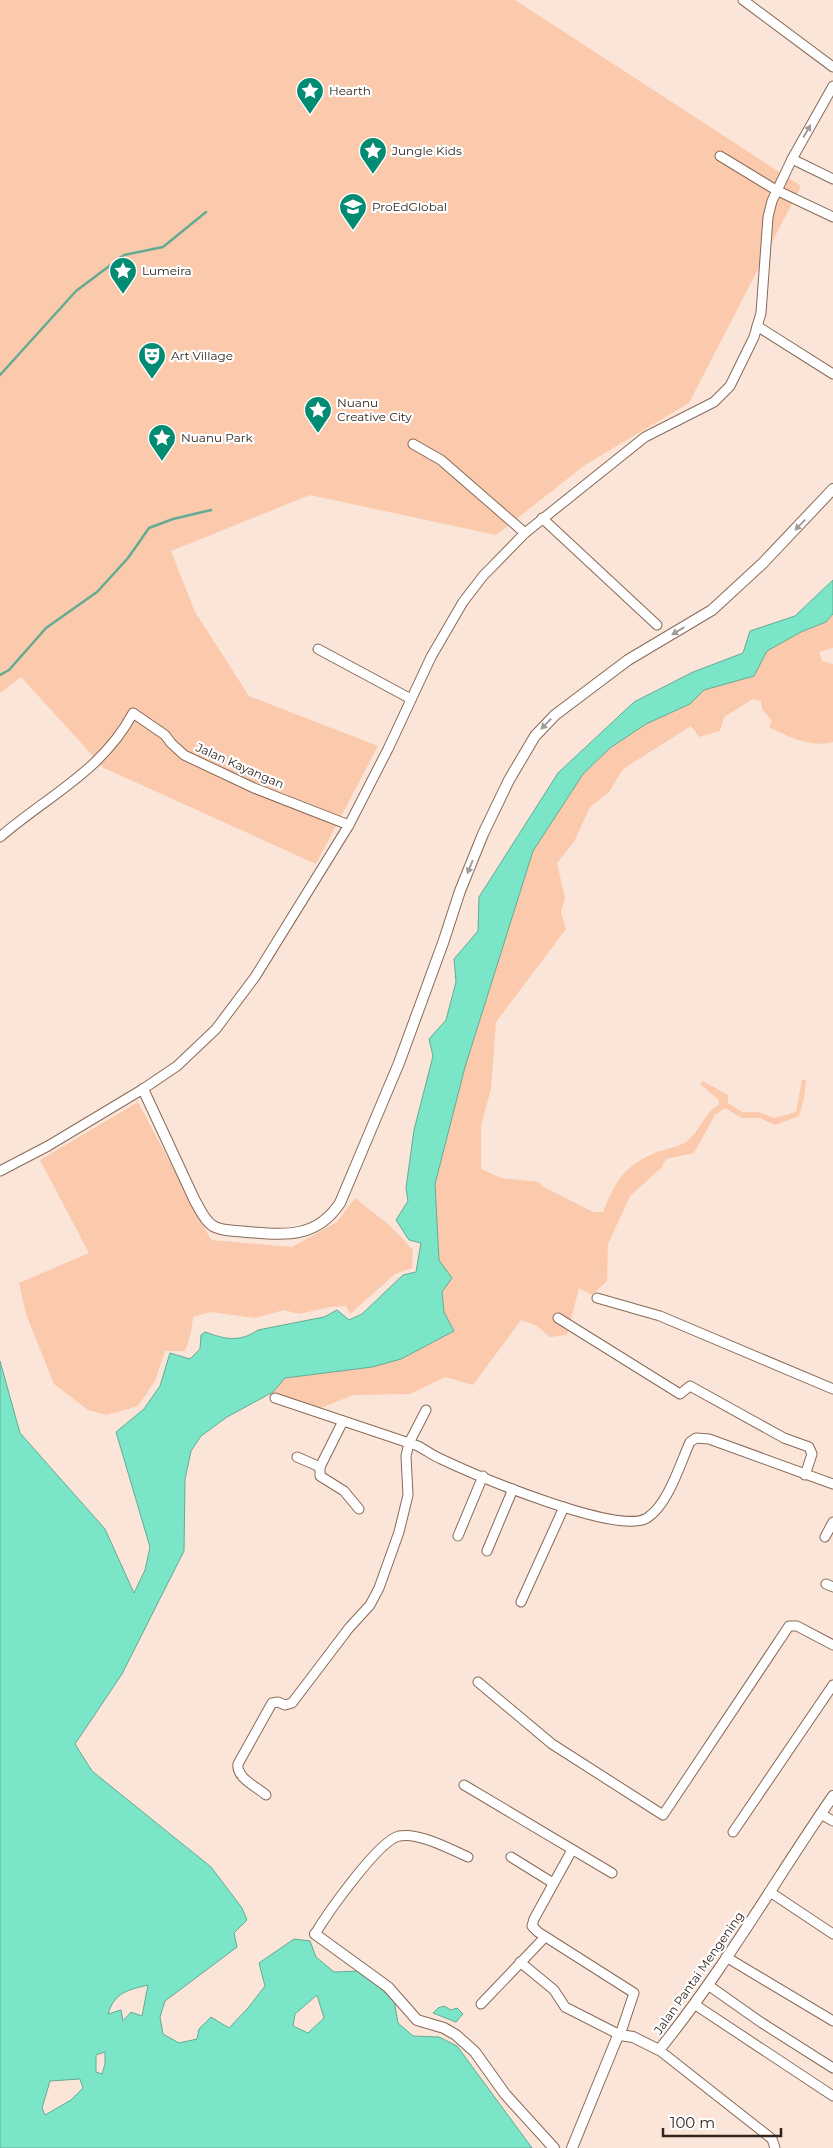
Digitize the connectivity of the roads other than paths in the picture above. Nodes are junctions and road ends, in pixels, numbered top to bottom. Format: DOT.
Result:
graph roads {
  1 [pos="742,0"];
  2 [pos="833,67"];
  3 [pos="833,86"];
  4 [pos="720,156"];
  5 [pos="792,159"];
  6 [pos="833,179"];
  7 [pos="776,190"];
  8 [pos="833,217"];
  9 [pos="757,326"];
  10 [pos="833,374"];
  11 [pos="413,444"];
  12 [pos="833,489"];
  13 [pos="542,518"];
  14 [pos="525,532"];
  15 [pos="657,625"];
  16 [pos="318,649"];
  17 [pos="411,699"];
  18 [pos="349,825"];
  19 [pos="0,837"];
  20 [pos="143,1089"];
  21 [pos="0,1172"];
  22 [pos="597,1298"];
  23 [pos="558,1318"];
  24 [pos="833,1389"];
  25 [pos="275,1398"];
  26 [pos="426,1410"];
  27 [pos="343,1421"];
  28 [pos="409,1443"];
  29 [pos="296,1457"];
  30 [pos="320,1467"];
  31 [pos="805,1475"];
  32 [pos="483,1476"];
  33 [pos="833,1484"];
  34 [pos="513,1489"];
  35 [pos="564,1507"];
  36 [pos="359,1509"];
  37 [pos="833,1522"];
  38 [pos="458,1536"];
  39 [pos="825,1537"];
  40 [pos="487,1551"];
  41 [pos="522,1602"];
  42 [pos="833,1645"];
  43 [pos="478,1682"];
  44 [pos="833,1685"];
  45 [pos="464,1786"];
  46 [pos="266,1795"];
  47 [pos="833,1796"];
  48 [pos="822,1814"];
  49 [pos="833,1821"];
  50 [pos="733,1832"];
  51 [pos="572,1850"];
  52 [pos="468,1857"];
  53 [pos="511,1857"];
  54 [pos="612,1873"];
  55 [pos="553,1883"];
  56 [pos="770,1892"];
  57 [pos="315,1934"];
  58 [pos="833,1934"];
  59 [pos="545,1937"];
  60 [pos="726,1957"];
  61 [pos="520,1962"];
  62 [pos="708,1984"];
  63 [pos="481,2004"];
  64 [pos="694,2004"];
  65 [pos="833,2021"];
  66 [pos="620,2035"];
  67 [pos="660,2050"];
  68 [pos="833,2068"];
  69 [pos="833,2096"];
  70 [pos="554,2148"];
  71 [pos="572,2148"];
  72 [pos="775,2148"];
  1 -- 2 [label="street"];
  5 -- 3 [label="street, one-way"];
  4 -- 7 [label="street"];
  5 -- 6 [label="street"];
  5 -- 7 [label="street"];
  7 -- 8 [label="street"];
  7 -- 9 [label="street"];
  9 -- 10 [label="street"];
  9 -- 13 [label="street"];
  11 -- 14 [label="street"];
  12 -- 20 [label="street, one-way"];
  13 -- 14 [label="street"];
  13 -- 15 [label="street"];
  14 -- 17 [label="street"];
  16 -- 17 [label="street"];
  17 -- 18 [label="street"];
  18 -- 19 [label="street, Jalan Kayangan"];
  18 -- 20 [label="street"];
  20 -- 21 [label="street"];
  22 -- 24 [label="street"];
  23 -- 31 [label="street"];
  25 -- 27 [label="street"];
  26 -- 28 [label="street"];
  27 -- 28 [label="street"];
  27 -- 30 [label="street"];
  28 -- 32 [label="street"];
  28 -- 46 [label="street"];
  29 -- 30 [label="street"];
  30 -- 36 [label="street"];
  31 -- 33 [label="street"];
  31 -- 35 [label="street"];
  32 -- 34 [label="street"];
  32 -- 38 [label="street"];
  34 -- 35 [label="street"];
  34 -- 40 [label="street"];
  35 -- 41 [label="street"];
  37 -- 39 [label="street"];
  42 -- 43 [label="street"];
  44 -- 50 [label="street"];
  45 -- 51 [label="street"];
  47 -- 48 [label="street, Jalan Pantai Mengening"];
  48 -- 49 [label="street"];
  48 -- 56 [label="street, Jalan Pantai Mengening"];
  51 -- 54 [label="street"];
  51 -- 55 [label="street"];
  52 -- 57 [label="street"];
  53 -- 55 [label="street"];
  55 -- 59 [label="street"];
  56 -- 58 [label="street"];
  56 -- 60 [label="street, Jalan Pantai Mengening"];
  57 -- 70 [label="street"];
  59 -- 61 [label="street"];
  59 -- 66 [label="street"];
  60 -- 62 [label="street, Jalan Pantai Mengening"];
  60 -- 65 [label="street"];
  61 -- 63 [label="street"];
  61 -- 66 [label="street"];
  62 -- 64 [label="street, Jalan Pantai Mengening"];
  62 -- 68 [label="street"];
  64 -- 67 [label="street, Jalan Pantai Mengening"];
  64 -- 69 [label="street"];
  66 -- 67 [label="street, Jalan Pantai Mengening"];
  66 -- 71 [label="street"];
  67 -- 72 [label="street"];
}
